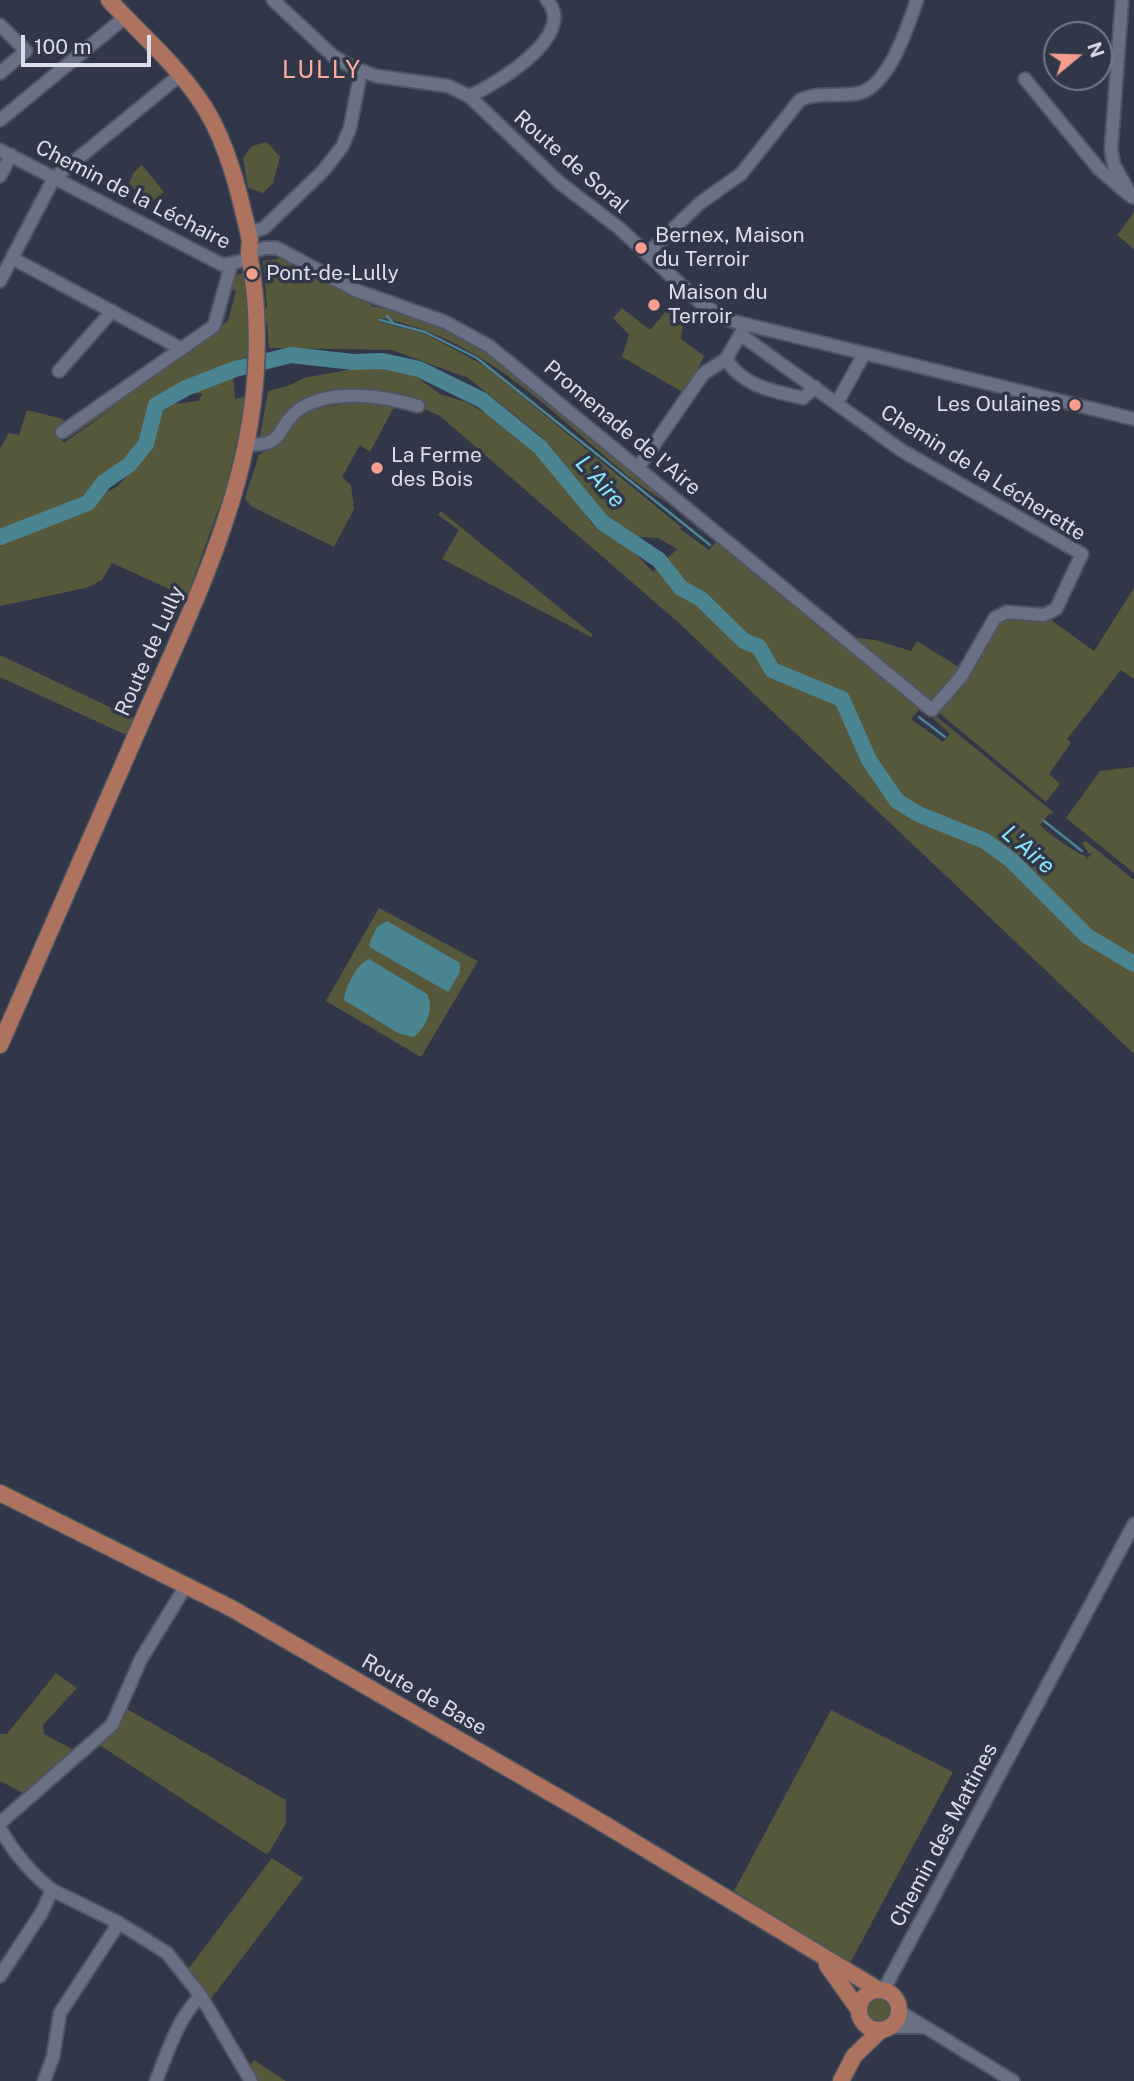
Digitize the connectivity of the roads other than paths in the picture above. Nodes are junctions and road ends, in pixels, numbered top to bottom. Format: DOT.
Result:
graph roads {
  1 [pos="98,0"];
  2 [pos="109,0"];
  3 [pos="273,0"];
  4 [pos="547,0"];
  5 [pos="917,0"];
  6 [pos="1122,0"];
  7 [pos="118,23"];
  8 [pos="0,25"];
  9 [pos="360,71"];
  10 [pos="0,73"];
  11 [pos="1025,79"];
  12 [pos="174,80"];
  13 [pos="486,89"];
  14 [pos="469,96"];
  15 [pos="485,112"];
  16 [pos="0,120"];
  17 [pos="5,153"];
  18 [pos="0,176"];
  19 [pos="54,178"];
  20 [pos="1133,198"];
  21 [pos="247,225"];
  22 [pos="648,254"];
  23 [pos="249,256"];
  24 [pos="12,258"];
  25 [pos="230,265"];
  26 [pos="0,281"];
  27 [pos="112,311"];
  28 [pos="743,330"];
  29 [pos="182,349"];
  30 [pos="864,354"];
  31 [pos="726,359"];
  32 [pos="59,371"];
  33 [pos="815,387"];
  34 [pos="837,403"];
  35 [pos="418,406"];
  36 [pos="1134,419"];
  37 [pos="62,432"];
  38 [pos="247,444"];
  39 [pos="638,468"];
  40 [pos="932,710"];
  41 [pos="0,1045"];
  42 [pos="0,1493"];
  43 [pos="1134,1524"];
  44 [pos="187,1584"];
  45 [pos="0,1826"];
  46 [pos="51,1890"];
  47 [pos="119,1923"];
  48 [pos="816,1953"];
  49 [pos="0,1976"];
  50 [pos="881,1990"];
  51 [pos="201,1996"];
  52 [pos="899,2011"];
  53 [pos="860,2014"];
  54 [pos="923,2026"];
  55 [pos="885,2029"];
  56 [pos="854,2056"];
  57 [pos="44,2081"];
  58 [pos="156,2081"];
  59 [pos="251,2081"];
  60 [pos="841,2081"];
  61 [pos="1013,2081"];
  1 -- 7 [label="main road, Route de Lully"];
  2 -- 21 [label="main road, Route de Lully"];
  3 -- 9 [label="street, Route de Soral"];
  4 -- 13 [label="street"];
  5 -- 22 [label="street"];
  6 -- 20 [label="street"];
  7 -- 12 [label="main road, Route de Lully"];
  7 -- 16 [label="street"];
  8 -- 10 [label="street"];
  9 -- 14 [label="street, Route de Soral"];
  9 -- 21 [label="street"];
  11 -- 20 [label="street"];
  12 -- 19 [label="street"];
  12 -- 23 [label="main road, Route de Lully"];
  13 -- 14 [label="street"];
  13 -- 15 [label="street"];
  14 -- 15 [label="street, Route de Soral"];
  15 -- 22 [label="street, Route de Soral"];
  17 -- 18 [label="street"];
  17 -- 19 [label="street, Chemin de la Léchaire"];
  19 -- 24 [label="street"];
  19 -- 25 [label="street, Chemin de la Léchaire"];
  21 -- 23 [label="main road, Route de Lully"];
  22 -- 28 [label="street, Route de Soral"];
  23 -- 25 [label="street, Chemin de la Léchaire"];
  23 -- 38 [label="main road, Route de Lully"];
  23 -- 39 [label="street, Promenade de l'Aire"];
  24 -- 26 [label="street"];
  24 -- 27 [label="street"];
  25 -- 29 [label="street"];
  27 -- 29 [label="street"];
  27 -- 32 [label="street"];
  28 -- 30 [label="street, Route de Soral"];
  28 -- 31 [label="street"];
  28 -- 33 [label="street, Chemin de la Lécherette"];
  29 -- 37 [label="street"];
  30 -- 34 [label="street"];
  30 -- 36 [label="street, Route de Soral"];
  31 -- 33 [label="street"];
  31 -- 39 [label="street"];
  33 -- 34 [label="street, Chemin de la Lécherette"];
  34 -- 40 [label="street, Chemin de la Lécherette"];
  35 -- 38 [label="street"];
  38 -- 41 [label="main road, Route de Lully"];
  39 -- 40 [label="street, Promenade de l'Aire"];
  42 -- 44 [label="main road, Route de Base"];
  43 -- 50 [label="street, Chemin des Mattines"];
  44 -- 45 [label="street"];
  44 -- 48 [label="main road, Route de Base"];
  45 -- 46 [label="street"];
  46 -- 47 [label="street"];
  46 -- 49 [label="street"];
  47 -- 51 [label="street"];
  47 -- 57 [label="street"];
  48 -- 50 [label="main road, Route de Base"];
  48 -- 53 [label="main road, Route de Base"];
  50 -- 52 [label="main road"];
  50 -- 53 [label="main road"];
  51 -- 58 [label="street"];
  51 -- 59 [label="street"];
  52 -- 54 [label="street"];
  52 -- 55 [label="main road"];
  53 -- 55 [label="main road"];
  53 -- 56 [label="main road"];
  54 -- 55 [label="street"];
  54 -- 61 [label="street"];
  55 -- 56 [label="main road"];
  56 -- 60 [label="main road"];
}
